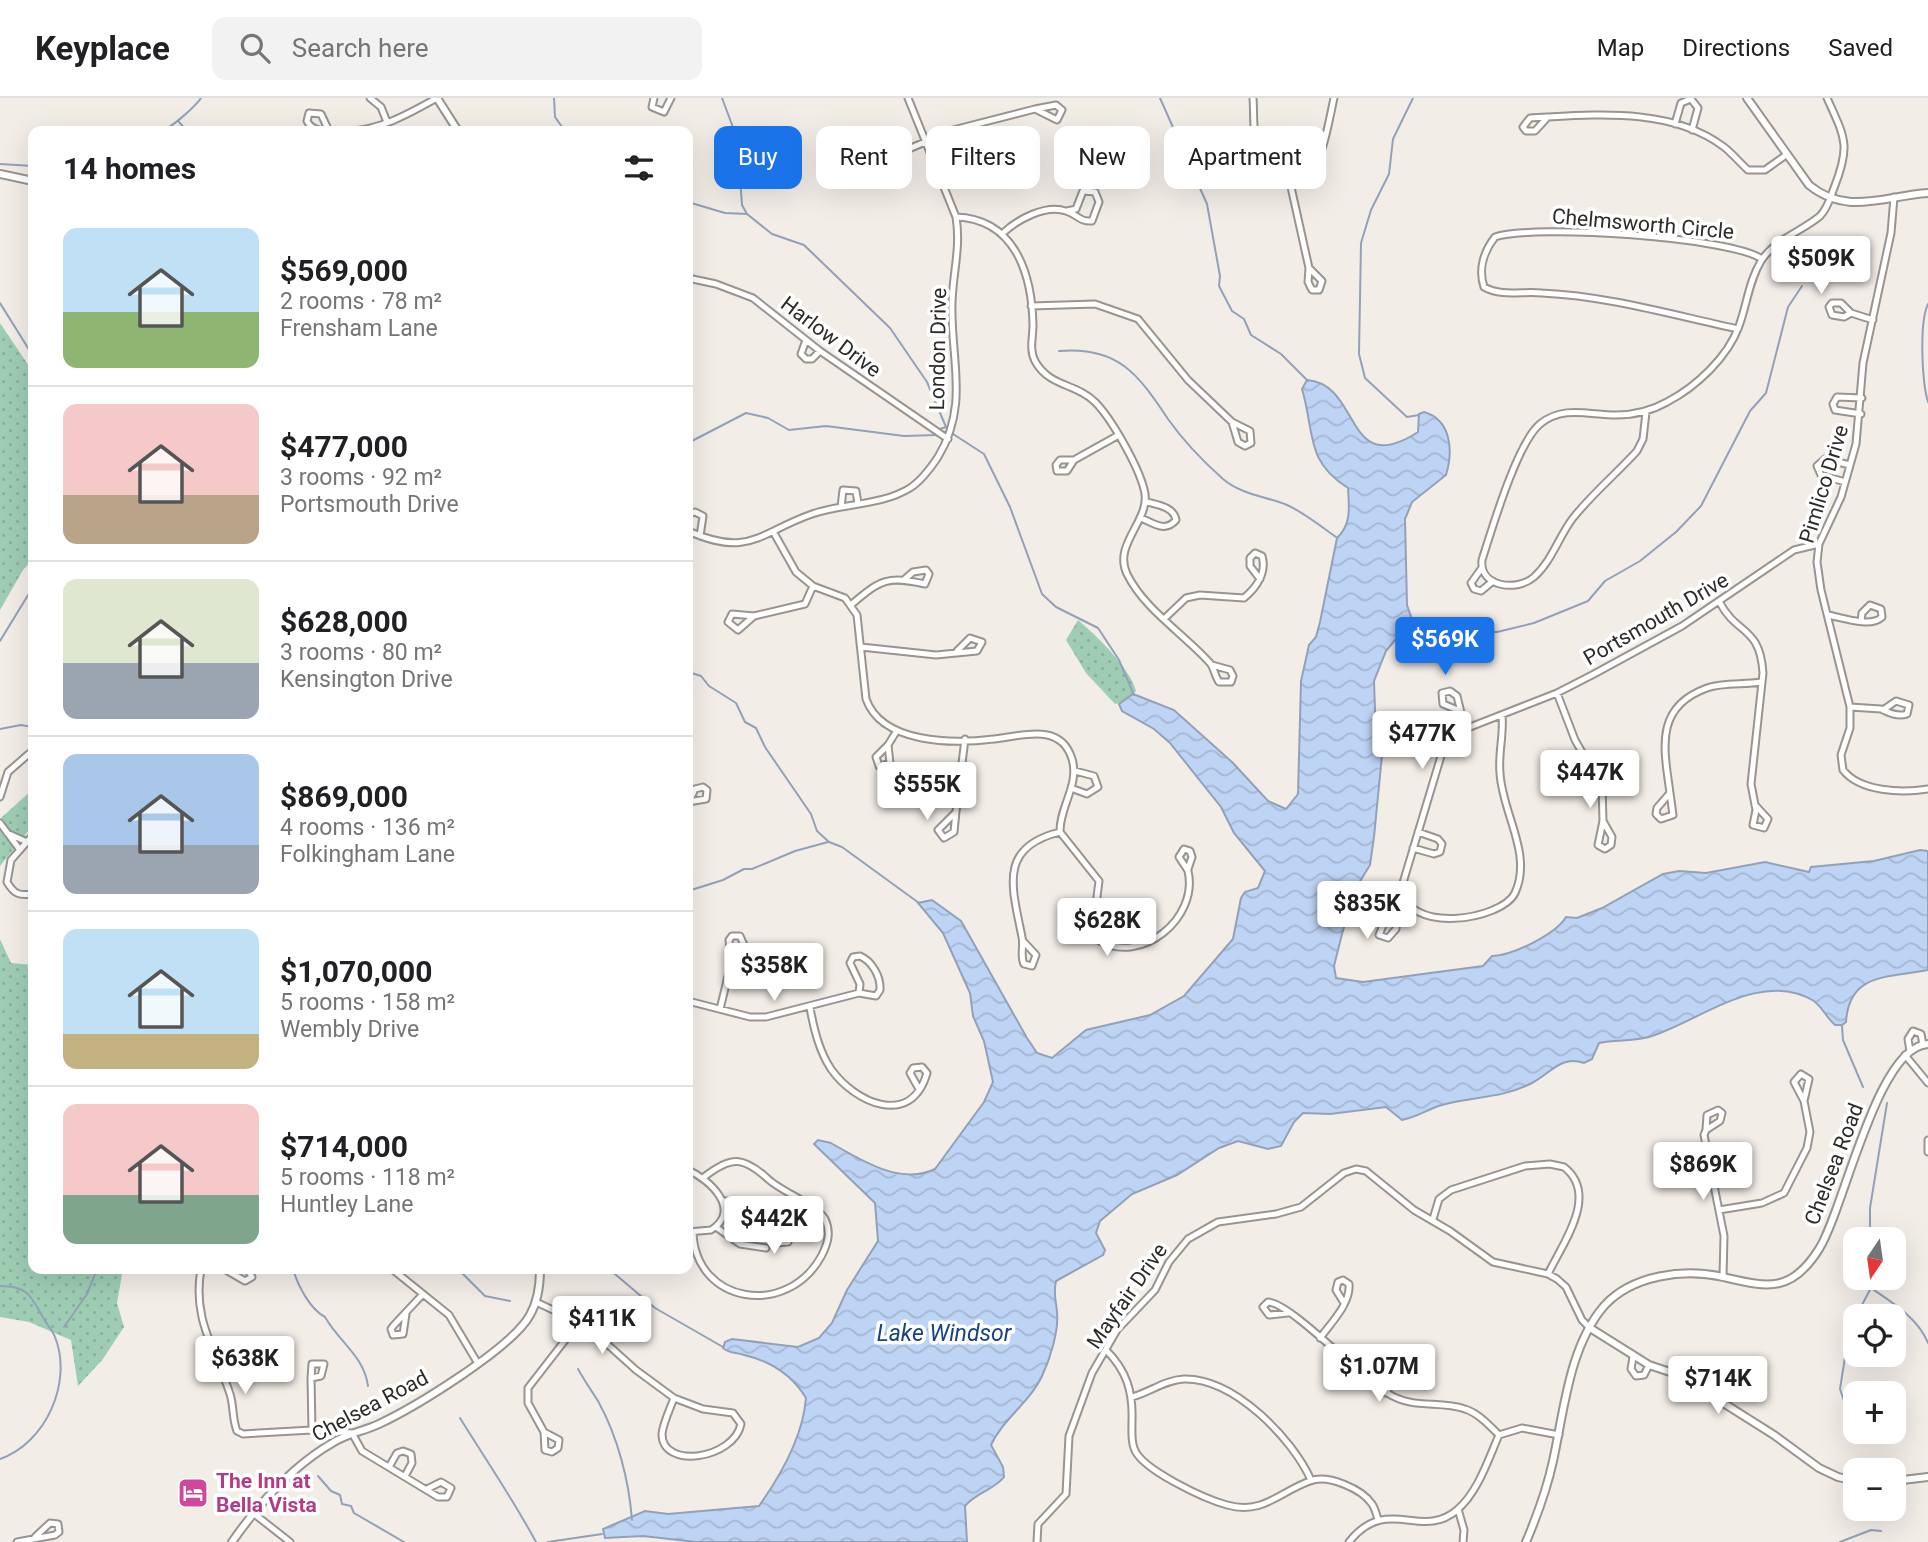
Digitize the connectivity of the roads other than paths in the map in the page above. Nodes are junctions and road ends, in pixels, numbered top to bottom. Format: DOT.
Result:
graph roads {
  1 [pos="370,98"];
  2 [pos="384,98"];
  3 [pos="437,98"];
  4 [pos="654,98"];
  5 [pos="671,98"];
  6 [pos="908,98"];
  7 [pos="1253,98"];
  8 [pos="1334,98"];
  9 [pos="1747,98"];
  10 [pos="1827,98"];
  11 [pos="381,107"];
  12 [pos="1035,109"];
  13 [pos="1546,119"];
  14 [pos="387,122"];
  15 [pos="1675,124"];
  16 [pos="378,126"];
  17 [pos="455,126"];
  18 [pos="1255,126"];
  19 [pos="1326,126"];
  20 [pos="1692,130"];
  21 [pos="925,140"];
  22 [pos="912,147"];
  23 [pos="1786,155"];
  24 [pos="0,174"];
  25 [pos="28,180"];
  26 [pos="1292,189"];
  27 [pos="1928,193"];
  28 [pos="1894,197"];
  29 [pos="1831,200"];
  30 [pos="1067,211"];
  31 [pos="957,217"];
  32 [pos="1003,233"];
  33 [pos="1762,259"];
  34 [pos="1310,268"];
  35 [pos="693,279"];
  36 [pos="1031,306"];
  37 [pos="1851,313"];
  38 [pos="1873,320"];
  39 [pos="1738,328"];
  40 [pos="806,340"];
  41 [pos="820,351"];
  42 [pos="1862,398"];
  43 [pos="1646,412"];
  44 [pos="1861,414"];
  45 [pos="1232,422"];
  46 [pos="1116,436"];
  47 [pos="948,439"];
  48 [pos="1074,460"];
  49 [pos="1850,465"];
  50 [pos="1846,482"];
  51 [pos="1147,502"];
  52 [pos="859,504"];
  53 [pos="841,507"];
  54 [pos="693,513"];
  55 [pos="1141,517"];
  56 [pos="693,533"];
  57 [pos="774,533"];
  58 [pos="699,536"];
  59 [pos="1819,544"];
  60 [pos="1481,569"];
  61 [pos="905,579"];
  62 [pos="1259,579"];
  63 [pos="1493,582"];
  64 [pos="813,586"];
  65 [pos="1720,603"];
  66 [pos="852,604"];
  67 [pos="1828,615"];
  68 [pos="754,616"];
  69 [pos="1165,618"];
  70 [pos="1860,621"];
  71 [pos="861,647"];
  72 [pos="957,652"];
  73 [pos="1212,665"];
  74 [pos="1761,682"];
  75 [pos="1557,693"];
  76 [pos="1850,707"];
  77 [pos="1884,710"];
  78 [pos="1460,711"];
  79 [pos="1502,715"];
  80 [pos="1465,729"];
  81 [pos="896,732"];
  82 [pos="965,739"];
  83 [pos="888,745"];
  84 [pos="28,755"];
  85 [pos="1075,771"];
  86 [pos="1070,788"];
  87 [pos="1928,789"];
  88 [pos="1670,793"];
  89 [pos="0,797"];
  90 [pos="1755,805"];
  91 [pos="956,811"];
  92 [pos="1603,821"];
  93 [pos="0,823"];
  94 [pos="1060,832"];
  95 [pos="1418,832"];
  96 [pos="7,833"];
  97 [pos="27,842"];
  98 [pos="1413,848"];
  99 [pos="20,850"];
  100 [pos="1188,869"];
  101 [pos="28,895"];
  102 [pos="1409,908"];
  103 [pos="1397,921"];
  104 [pos="1023,941"];
  105 [pos="731,964"];
  106 [pos="859,993"];
  107 [pos="693,1002"];
  108 [pos="810,1008"];
  109 [pos="720,1009"];
  110 [pos="1925,1044"];
  111 [pos="1908,1053"];
  112 [pos="1928,1083"];
  113 [pos="919,1089"];
  114 [pos="1804,1101"];
  115 [pos="1706,1130"];
  116 [pos="1928,1140"];
  117 [pos="1928,1152"];
  118 [pos="693,1172"];
  119 [pos="704,1177"];
  120 [pos="723,1201"];
  121 [pos="1719,1210"];
  122 [pos="1433,1219"];
  123 [pos="716,1227"];
  124 [pos="775,1227"];
  125 [pos="693,1231"];
  126 [pos="766,1248"];
  127 [pos="693,1251"];
  128 [pos="200,1274"];
  129 [pos="232,1274"];
  130 [pos="250,1274"];
  131 [pos="398,1274"];
  132 [pos="539,1274"];
  133 [pos="1549,1274"];
  134 [pos="1723,1277"];
  135 [pos="423,1294"];
  136 [pos="536,1302"];
  137 [pos="1344,1303"];
  138 [pos="1288,1312"];
  139 [pos="406,1314"];
  140 [pos="580,1321"];
  141 [pos="1590,1328"];
  142 [pos="1320,1338"];
  143 [pos="1417,1349"];
  144 [pos="1106,1350"];
  145 [pos="1633,1357"];
  146 [pos="477,1362"];
  147 [pos="1649,1365"];
  148 [pos="311,1378"];
  149 [pos="1386,1393"];
  150 [pos="1132,1396"];
  151 [pos="674,1398"];
  152 [pos="312,1430"];
  153 [pos="544,1432"];
  154 [pos="352,1433"];
  155 [pos="1499,1435"];
  156 [pos="1559,1435"];
  157 [pos="388,1466"];
  158 [pos="405,1476"];
  159 [pos="1928,1477"];
  160 [pos="1843,1478"];
  161 [pos="1311,1480"];
  162 [pos="1906,1480"];
  163 [pos="427,1489"];
  164 [pos="1458,1510"];
  165 [pos="253,1513"];
  166 [pos="1378,1519"];
  167 [pos="35,1537"];
  168 [pos="17,1542"];
  169 [pos="232,1542"];
  170 [pos="290,1542"];
  171 [pos="1037,1542"];
  172 [pos="1349,1542"];
  173 [pos="1463,1542"];
  174 [pos="1526,1542"];
  1 -- 11 [label="street"];
  2 -- 11 [label="street"];
  3 -- 14 [label="street"];
  3 -- 17 [label="street"];
  4 -- 5 [label="street"];
  6 -- 21 [label="street, London Drive"];
  7 -- 18 [label="street"];
  8 -- 19 [label="street"];
  9 -- 23 [label="street"];
  10 -- 29 [label="street"];
  11 -- 14 [label="street"];
  12 -- 12 [label="street"];
  12 -- 21 [label="street"];
  13 -- 15 [label="street"];
  14 -- 16 [label="street"];
  15 -- 20 [label="street"];
  15 -- 20 [label="street"];
  20 -- 23 [label="street"];
  21 -- 22 [label="street"];
  21 -- 31 [label="street, London Drive"];
  23 -- 29 [label="street"];
  24 -- 25 [label="street"];
  26 -- 34 [label="street"];
  27 -- 28 [label="street"];
  28 -- 29 [label="street"];
  28 -- 38 [label="street, Pimlico Drive"];
  29 -- 33 [label="street"];
  30 -- 30 [label="street"];
  30 -- 32 [label="street"];
  31 -- 32 [label="street"];
  31 -- 47 [label="street, London Drive"];
  32 -- 36 [label="street"];
  33 -- 39 [label="street"];
  33 -- 39 [label="street, Chelmsworth Circle"];
  35 -- 40 [label="street, Harlow Drive"];
  36 -- 45 [label="street"];
  36 -- 46 [label="street"];
  37 -- 38 [label="street"];
  38 -- 42 [label="street, Pimlico Drive"];
  39 -- 43 [label="street"];
  40 -- 41 [label="street, Harlow Drive"];
  40 -- 41 [label="street"];
  41 -- 47 [label="street, Harlow Drive"];
  42 -- 44 [label="street, Pimlico Drive"];
  42 -- 44 [label="street"];
  43 -- 60 [label="street"];
  43 -- 63 [label="street"];
  44 -- 49 [label="street, Pimlico Drive"];
  45 -- 45 [label="street"];
  46 -- 48 [label="street"];
  46 -- 51 [label="street"];
  47 -- 52 [label="street, London Drive"];
  49 -- 50 [label="street, Pimlico Drive"];
  49 -- 50 [label="street"];
  50 -- 59 [label="street, Pimlico Drive"];
  51 -- 55 [label="street"];
  51 -- 55 [label="street"];
  52 -- 53 [label="street, London Drive"];
  52 -- 53 [label="street"];
  53 -- 57 [label="street, London Drive"];
  54 -- 58 [label="street"];
  55 -- 69 [label="street"];
  56 -- 58 [label="street, London Drive"];
  57 -- 58 [label="street, London Drive"];
  57 -- 64 [label="street"];
  59 -- 65 [label="street, Portsmouth Drive"];
  59 -- 67 [label="street, Pimlico Drive"];
  60 -- 63 [label="street"];
  60 -- 63 [label="street"];
  61 -- 66 [label="street"];
  62 -- 69 [label="street"];
  64 -- 66 [label="street"];
  64 -- 68 [label="street"];
  65 -- 74 [label="street"];
  65 -- 75 [label="street, Portsmouth Drive"];
  66 -- 71 [label="street"];
  67 -- 70 [label="street"];
  67 -- 76 [label="street, Pimlico Drive"];
  68 -- 68 [label="street"];
  69 -- 73 [label="street"];
  71 -- 72 [label="street"];
  71 -- 81 [label="street"];
  74 -- 88 [label="street"];
  74 -- 90 [label="street"];
  75 -- 79 [label="street, Portsmouth Drive"];
  75 -- 92 [label="street"];
  76 -- 77 [label="street"];
  76 -- 87 [label="street, Pimlico Drive"];
  78 -- 80 [label="street"];
  79 -- 80 [label="street, Portsmouth Drive"];
  79 -- 102 [label="street"];
  80 -- 95 [label="street, Portsmouth Drive"];
  81 -- 82 [label="street"];
  81 -- 83 [label="street"];
  82 -- 85 [label="street"];
  82 -- 91 [label="street"];
  84 -- 89 [label="street"];
  85 -- 86 [label="street"];
  85 -- 86 [label="street"];
  86 -- 94 [label="street"];
  88 -- 88 [label="street"];
  91 -- 91 [label="street"];
  92 -- 92 [label="street"];
  93 -- 96 [label="street"];
  94 -- 100 [label="street"];
  94 -- 104 [label="street"];
  95 -- 98 [label="street, Portsmouth Drive"];
  95 -- 98 [label="street"];
  96 -- 97 [label="street"];
  96 -- 99 [label="street"];
  97 -- 99 [label="street"];
  98 -- 102 [label="street, Portsmouth Drive"];
  99 -- 101 [label="street"];
  102 -- 103 [label="street"];
  105 -- 105 [label="street"];
  105 -- 109 [label="street"];
  106 -- 106 [label="street"];
  106 -- 108 [label="street"];
  107 -- 109 [label="street"];
  108 -- 109 [label="street"];
  108 -- 113 [label="street"];
  110 -- 111 [label="street"];
  110 -- 111 [label="street"];
  111 -- 112 [label="street"];
  111 -- 134 [label="street, Chelsea Road"];
  114 -- 121 [label="street"];
  115 -- 121 [label="street"];
  116 -- 117 [label="street"];
  118 -- 119 [label="street"];
  119 -- 120 [label="street"];
  119 -- 127 [label="street"];
  120 -- 123 [label="street"];
  120 -- 124 [label="street"];
  121 -- 134 [label="street"];
  122 -- 133 [label="street, Mayfair Drive"];
  122 -- 133 [label="street"];
  122 -- 144 [label="street, Mayfair Drive"];
  123 -- 125 [label="street"];
  123 -- 126 [label="street"];
  128 -- 152 [label="street"];
  129 -- 130 [label="street"];
  131 -- 135 [label="street"];
  132 -- 136 [label="street, Chelsea Road"];
  133 -- 141 [label="street"];
  134 -- 141 [label="street, Chelsea Road"];
  135 -- 139 [label="street"];
  135 -- 146 [label="street"];
  136 -- 140 [label="street"];
  136 -- 146 [label="street, Chelsea Road"];
  137 -- 142 [label="street"];
  138 -- 142 [label="street"];
  140 -- 151 [label="street"];
  140 -- 153 [label="street"];
  141 -- 145 [label="street"];
  141 -- 156 [label="street, Chelsea Road"];
  142 -- 149 [label="street"];
  143 -- 149 [label="street"];
  144 -- 150 [label="street"];
  144 -- 171 [label="street, Mayfair Drive"];
  145 -- 147 [label="street"];
  145 -- 147 [label="street"];
  146 -- 154 [label="street, Chelsea Road"];
  147 -- 160 [label="street"];
  148 -- 152 [label="street"];
  149 -- 155 [label="street"];
  150 -- 161 [label="street"];
  150 -- 161 [label="street"];
  151 -- 151 [label="street"];
  152 -- 154 [label="street"];
  154 -- 157 [label="street"];
  154 -- 165 [label="street, Chelsea Road"];
  155 -- 156 [label="street"];
  155 -- 164 [label="street"];
  156 -- 174 [label="street, Chelsea Road"];
  157 -- 158 [label="street"];
  157 -- 158 [label="street"];
  158 -- 163 [label="street"];
  159 -- 162 [label="street"];
  161 -- 166 [label="street"];
  164 -- 166 [label="street"];
  164 -- 173 [label="street"];
  165 -- 169 [label="street, Chelsea Road"];
  165 -- 170 [label="street"];
  166 -- 172 [label="street"];
  167 -- 168 [label="street"];
}
